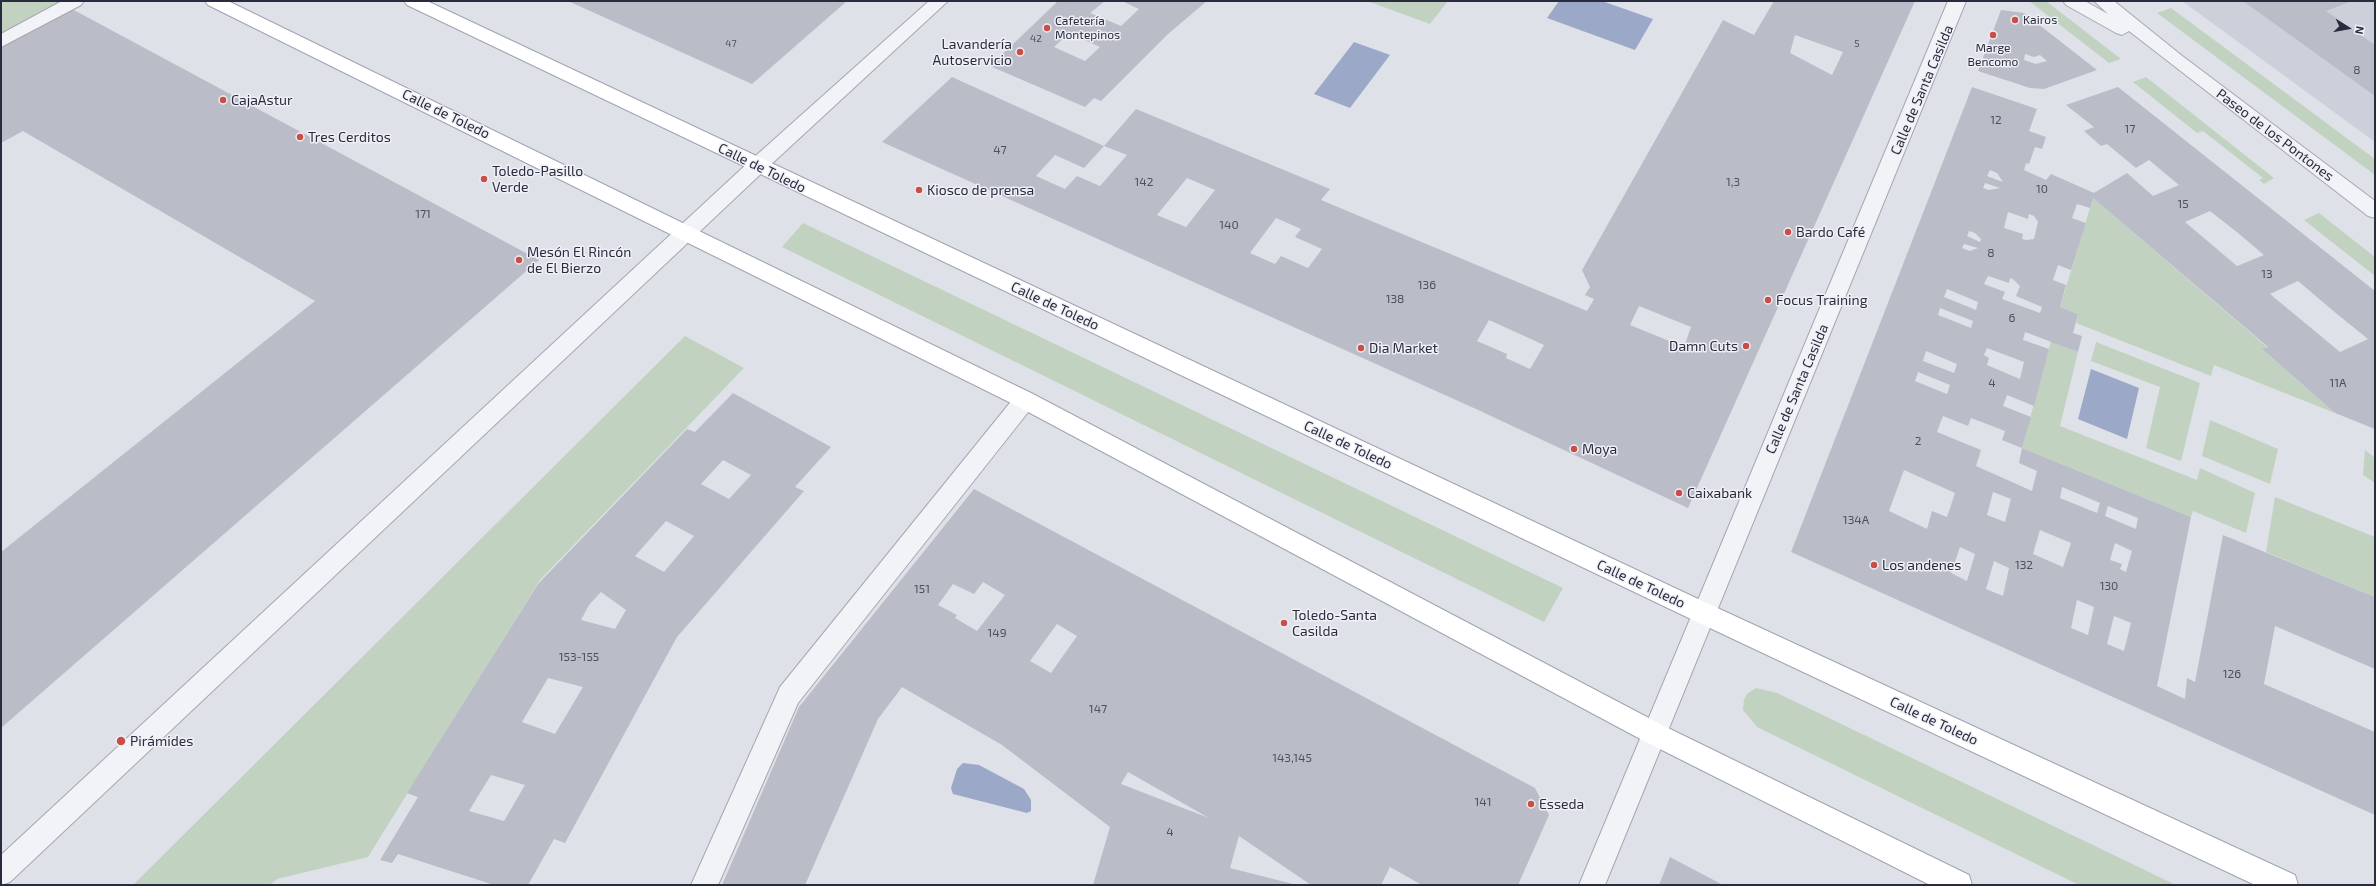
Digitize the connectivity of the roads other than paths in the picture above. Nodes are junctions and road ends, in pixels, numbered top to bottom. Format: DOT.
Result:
graph roads {
  1 [pos="75,1"];
  2 [pos="214,1"];
  3 [pos="413,1"];
  4 [pos="939,1"];
  5 [pos="2072,1"];
  6 [pos="2104,1"];
  7 [pos="1959,4"];
  8 [pos="1,41"];
  9 [pos="2175,59"];
  10 [pos="758,165"];
  11 [pos="2375,211"];
  12 [pos="688,233"];
  13 [pos="1025,400"];
  14 [pos="1703,613"];
  15 [pos="1655,734"];
  16 [pos="1,873"];
  17 [pos="704,885"];
  18 [pos="1592,885"];
  19 [pos="1959,885"];
  20 [pos="2285,885"];
  1 -- 8 [label="street"];
  2 -- 12 [label="main road, Calle de Toledo"];
  3 -- 10 [label="main road, Calle de Toledo"];
  4 -- 10 [label="street"];
  5 -- 9 [label="street, Paseo de los Pontones"];
  6 -- 9 [label="street, Paseo de los Pontones"];
  7 -- 14 [label="street, Calle de Santa Casilda"];
  9 -- 11 [label="street, Paseo de los Pontones"];
  10 -- 12 [label="street"];
  10 -- 14 [label="main road, Calle de Toledo"];
  12 -- 13 [label="main road, Calle de Toledo"];
  12 -- 16 [label="street"];
  13 -- 15 [label="main road, Calle de Toledo"];
  13 -- 17 [label="street"];
  14 -- 15 [label="street, Calle de Santa Casilda"];
  14 -- 20 [label="main road, Calle de Toledo"];
  15 -- 18 [label="street, Calle de Santa Casilda"];
  15 -- 19 [label="main road, Calle de Toledo"];
}
